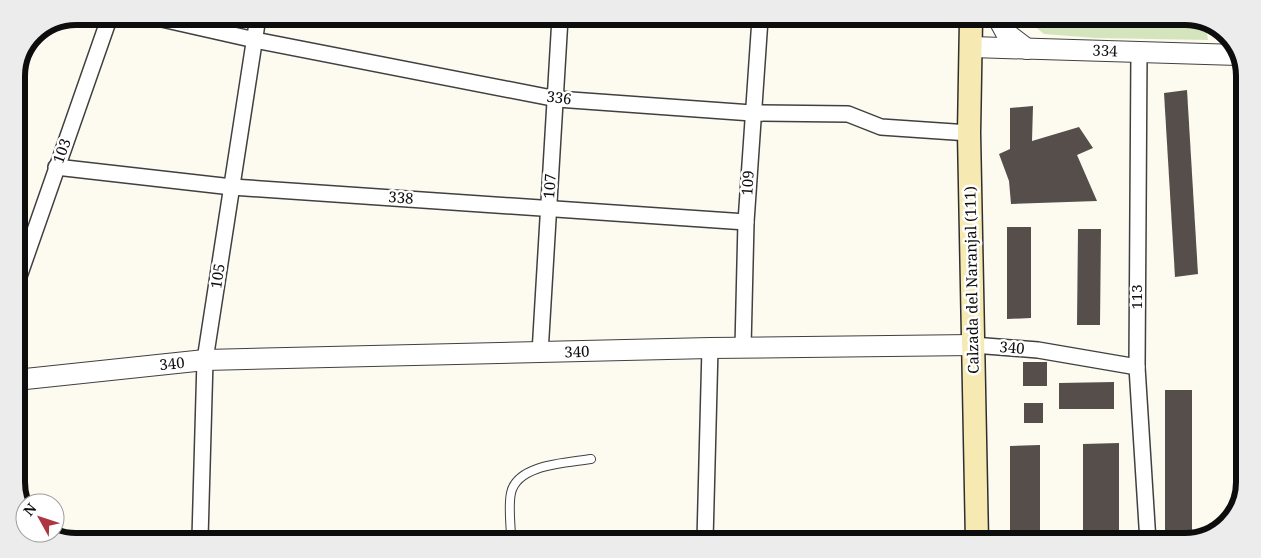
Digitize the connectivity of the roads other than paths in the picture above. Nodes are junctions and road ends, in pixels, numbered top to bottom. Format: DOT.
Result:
graph roads {
  1 [pos="107,25"];
  2 [pos="188,25"];
  3 [pos="257,25"];
  4 [pos="560,25"];
  5 [pos="759,25"];
  6 [pos="971,25"];
  7 [pos="1002,25"];
  8 [pos="255,40"];
  9 [pos="972,47"];
  10 [pos="1027,49"];
  11 [pos="1139,52"];
  12 [pos="1231,55"];
  13 [pos="557,98"];
  14 [pos="752,113"];
  15 [pos="970,133"];
  16 [pos="56,167"];
  17 [pos="232,187"];
  18 [pos="548,208"];
  19 [pos="746,222"];
  20 [pos="25,258"];
  21 [pos="973,345"];
  22 [pos="743,347"];
  23 [pos="710,348"];
  24 [pos="540,354"];
  25 [pos="205,360"];
  26 [pos="1137,367"];
  27 [pos="25,379"];
  28 [pos="591,458"];
  29 [pos="200,533"];
  30 [pos="512,533"];
  31 [pos="705,533"];
  32 [pos="977,533"];
  33 [pos="1147,533"];
  1 -- 16 [label="street, 103"];
  2 -- 8 [label="street, 336"];
  3 -- 8 [label="street, 105"];
  4 -- 13 [label="street, 107"];
  5 -- 14 [label="street, 109"];
  6 -- 9 [label="main road, Calzada del Naranjal (111)"];
  7 -- 10 [label="street"];
  8 -- 13 [label="street, 336"];
  8 -- 17 [label="street, 105"];
  9 -- 10 [label="street, 334"];
  9 -- 15 [label="main road, Calzada del Naranjal (111)"];
  10 -- 11 [label="street, 334"];
  11 -- 12 [label="street, 334"];
  11 -- 26 [label="street, 113"];
  13 -- 14 [label="street, 336"];
  13 -- 18 [label="street, 107"];
  14 -- 15 [label="street, 336"];
  14 -- 19 [label="street, 109"];
  15 -- 21 [label="main road, Calzada del Naranjal (111)"];
  16 -- 17 [label="street, 338"];
  16 -- 20 [label="street, 103"];
  17 -- 18 [label="street, 338"];
  17 -- 25 [label="street, 105"];
  18 -- 19 [label="street, 338"];
  18 -- 24 [label="street, 107"];
  19 -- 22 [label="street, 109"];
  21 -- 22 [label="street, 340"];
  21 -- 26 [label="street, 340"];
  21 -- 32 [label="main road, Calzada del Naranjal (111)"];
  22 -- 23 [label="street, 340"];
  23 -- 24 [label="street, 340"];
  23 -- 31 [label="street"];
  24 -- 25 [label="street, 340"];
  25 -- 27 [label="street, 340"];
  25 -- 29 [label="street, 105"];
  26 -- 33 [label="street, 113"];
  28 -- 30 [label="lane"];
}
